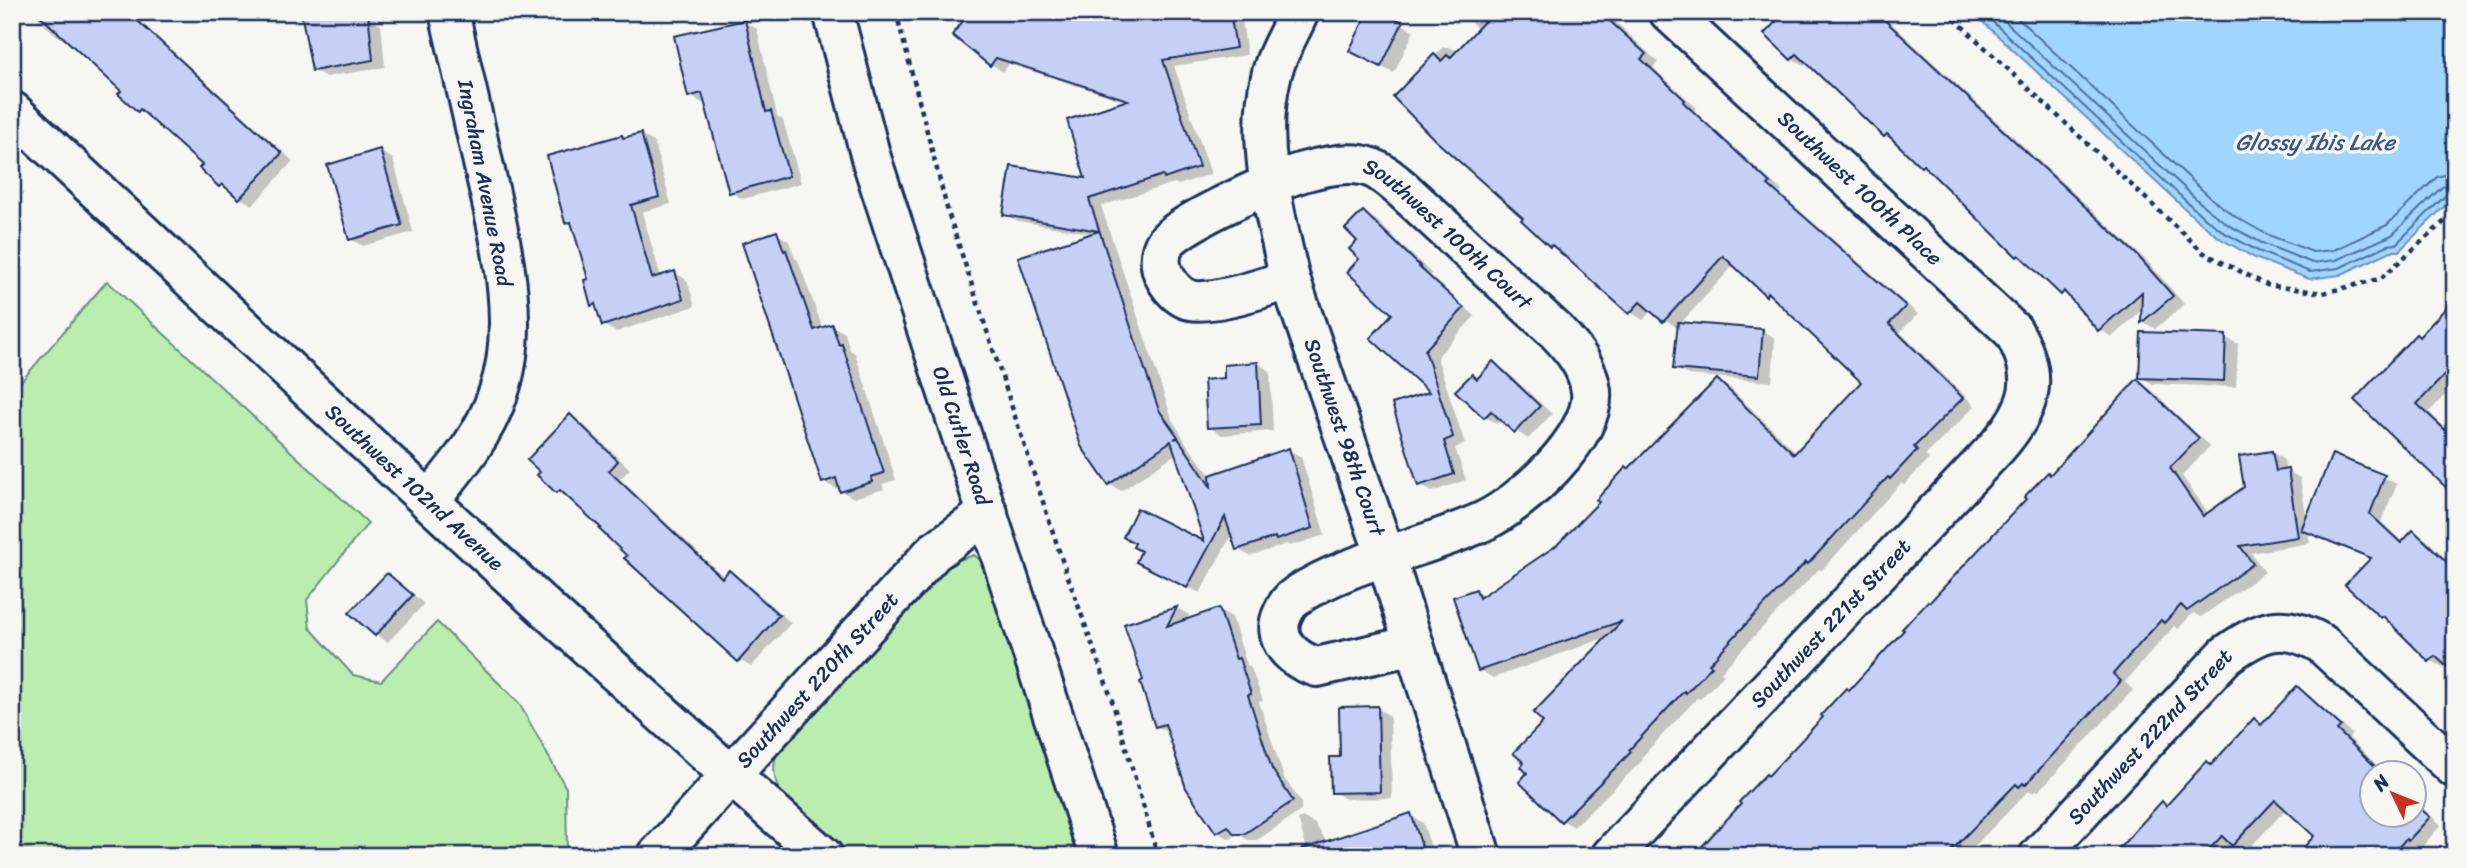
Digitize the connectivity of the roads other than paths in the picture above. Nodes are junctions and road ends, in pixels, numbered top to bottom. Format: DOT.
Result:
graph roads {
  1 [pos="449,12"];
  2 [pos="833,12"];
  3 [pos="1299,12"];
  4 [pos="1669,12"];
  5 [pos="12,111"];
  6 [pos="1271,184"];
  7 [pos="1290,279"];
  8 [pos="2030,377"];
  9 [pos="429,500"];
  10 [pos="988,513"];
  11 [pos="1386,557"];
  12 [pos="1414,645"];
  13 [pos="2455,768"];
  14 [pos="731,775"];
  15 [pos="657,856"];
  16 [pos="823,856"];
  17 [pos="1099,856"];
  18 [pos="1481,856"];
  19 [pos="1611,856"];
  20 [pos="2039,856"];
  1 -- 9 [label="street, Ingraham Avenue Road"];
  2 -- 10 [label="street, Old Cutler Road"];
  3 -- 6 [label="street, Southwest 98th Court"];
  4 -- 8 [label="street, Southwest 100th Place"];
  5 -- 9 [label="street, Southwest 102nd Avenue"];
  6 -- 7 [label="street, Southwest 98th Court"];
  6 -- 7 [label="street, Southwest 100th Court"];
  6 -- 11 [label="street, Southwest 100th Court"];
  7 -- 11 [label="street, Southwest 98th Court"];
  8 -- 19 [label="street, Southwest 221st Street"];
  9 -- 14 [label="street, Southwest 102nd Avenue"];
  10 -- 14 [label="street, Southwest 220th Street"];
  10 -- 17 [label="street, Old Cutler Road"];
  11 -- 12 [label="street, Southwest 98th Court"];
  11 -- 12 [label="street"];
  12 -- 18 [label="street, Southwest 98th Court"];
  13 -- 20 [label="street, Southwest 222nd Street"];
  14 -- 15 [label="street, Southwest 220th Street"];
  14 -- 16 [label="street, Southwest 102nd Avenue"];
}
